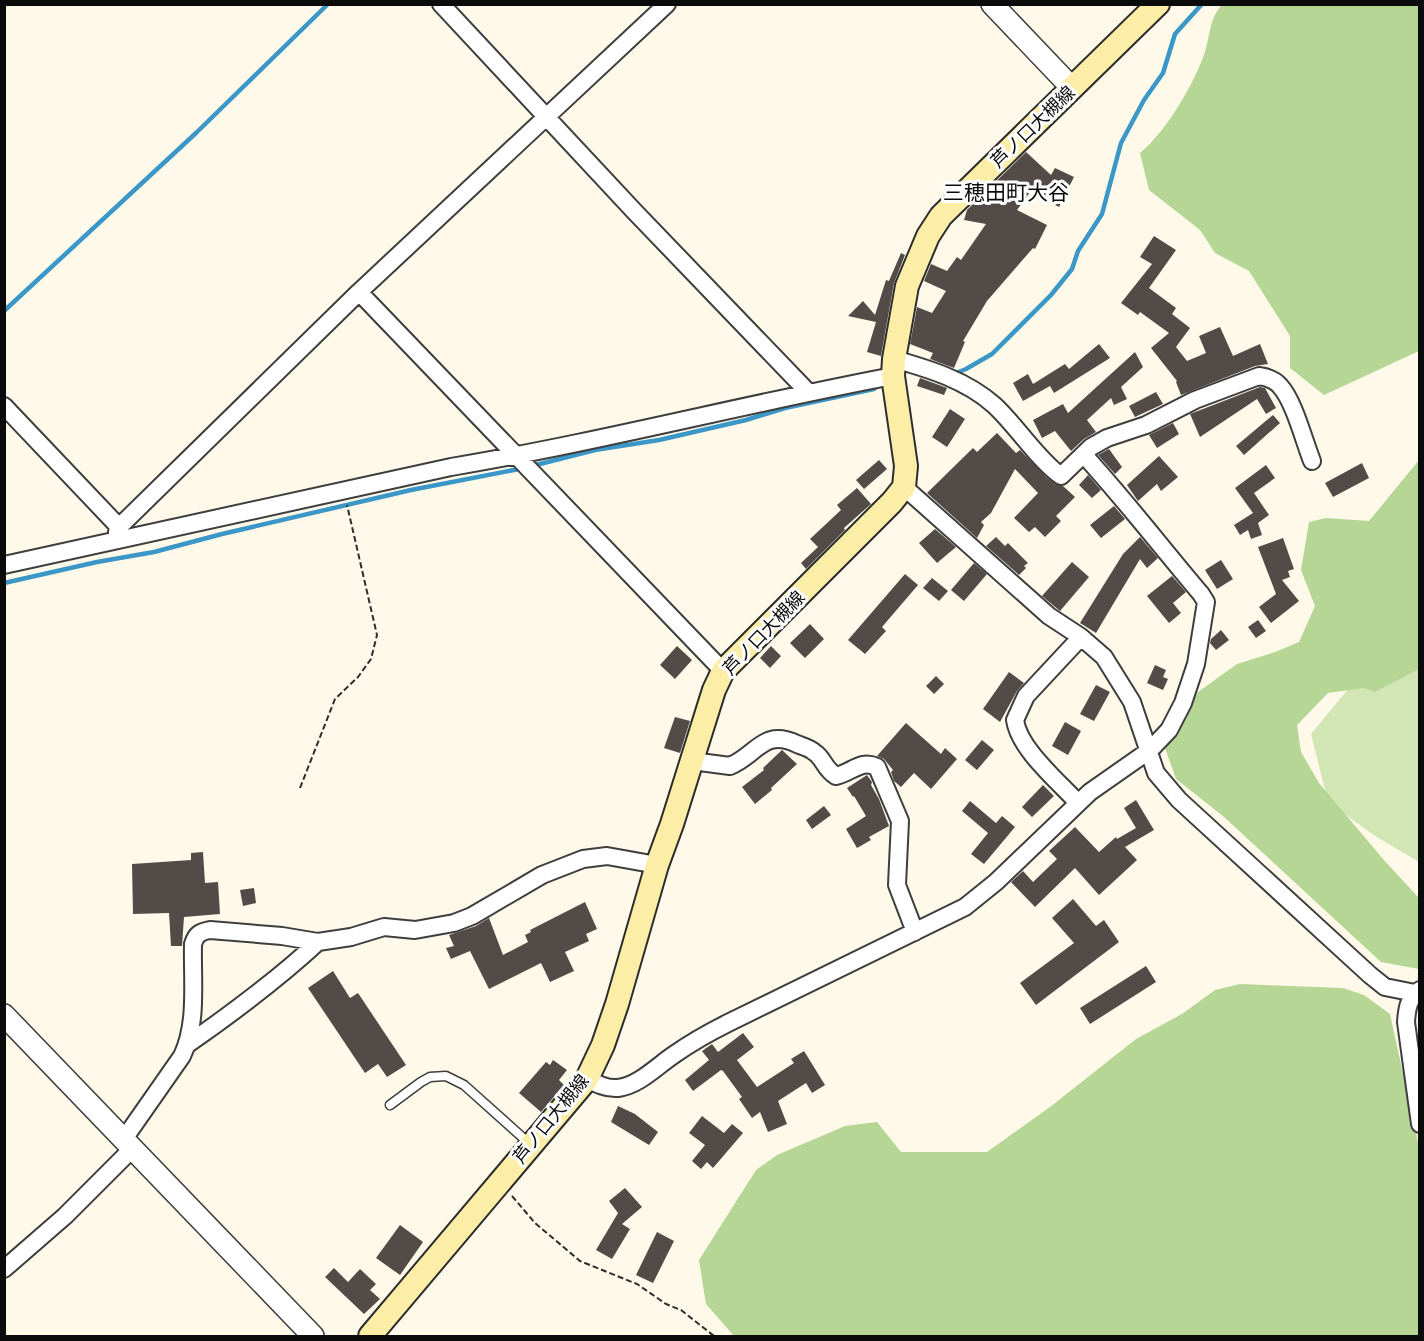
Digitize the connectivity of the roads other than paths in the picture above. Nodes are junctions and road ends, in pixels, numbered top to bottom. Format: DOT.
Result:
graph roads {
  1 [pos="441,4"];
  2 [pos="667,4"];
  3 [pos="992,4"];
  4 [pos="1158,4"];
  5 [pos="1072,88"];
  6 [pos="546,118"];
  7 [pos="359,292"];
  8 [pos="893,367"];
  9 [pos="808,392"];
  10 [pos="4,406"];
  11 [pos="1084,455"];
  12 [pos="517,456"];
  13 [pos="1312,461"];
  14 [pos="904,487"];
  15 [pos="118,533"];
  16 [pos="4,565"];
  17 [pos="1080,637"];
  18 [pos="723,671"];
  19 [pos="1150,750"];
  20 [pos="692,761"];
  21 [pos="1078,802"];
  22 [pos="657,865"];
  23 [pos="915,932"];
  24 [pos="318,942"];
  25 [pos="1417,992"];
  26 [pos="4,1015"];
  27 [pos="188,1044"];
  28 [pos="587,1080"];
  29 [pos="390,1105"];
  30 [pos="1419,1124"];
  31 [pos="129,1144"];
  32 [pos="531,1145"];
  33 [pos="4,1269"];
  34 [pos="313,1336"];
  35 [pos="370,1336"];
  1 -- 6 [label="street"];
  2 -- 6 [label="street"];
  3 -- 5 [label="street"];
  4 -- 5 [label="main road, 芦ノ口大槻線"];
  5 -- 8 [label="main road, 芦ノ口大槻線"];
  6 -- 7 [label="street"];
  6 -- 9 [label="street"];
  7 -- 12 [label="street"];
  7 -- 15 [label="street"];
  8 -- 9 [label="street"];
  8 -- 11 [label="street"];
  8 -- 14 [label="main road, 芦ノ口大槻線"];
  9 -- 12 [label="street"];
  10 -- 15 [label="street"];
  11 -- 13 [label="street"];
  11 -- 19 [label="street"];
  12 -- 15 [label="street"];
  12 -- 18 [label="street"];
  14 -- 17 [label="street"];
  14 -- 18 [label="main road, 芦ノ口大槻線"];
  15 -- 16 [label="street"];
  17 -- 19 [label="street"];
  17 -- 21 [label="street"];
  18 -- 20 [label="main road, 芦ノ口大槻線"];
  19 -- 21 [label="street"];
  19 -- 25 [label="street"];
  20 -- 22 [label="main road, 芦ノ口大槻線"];
  20 -- 23 [label="street"];
  21 -- 23 [label="street"];
  22 -- 24 [label="street"];
  22 -- 28 [label="main road, 芦ノ口大槻線"];
  23 -- 28 [label="street"];
  24 -- 27 [label="street"];
  24 -- 27 [label="street"];
  25 -- 30 [label="street"];
  26 -- 31 [label="street"];
  27 -- 31 [label="street"];
  28 -- 32 [label="main road, 芦ノ口大槻線"];
  29 -- 32 [label="lane"];
  31 -- 33 [label="street"];
  31 -- 34 [label="street"];
  32 -- 35 [label="main road, 芦ノ口大槻線"];
}
